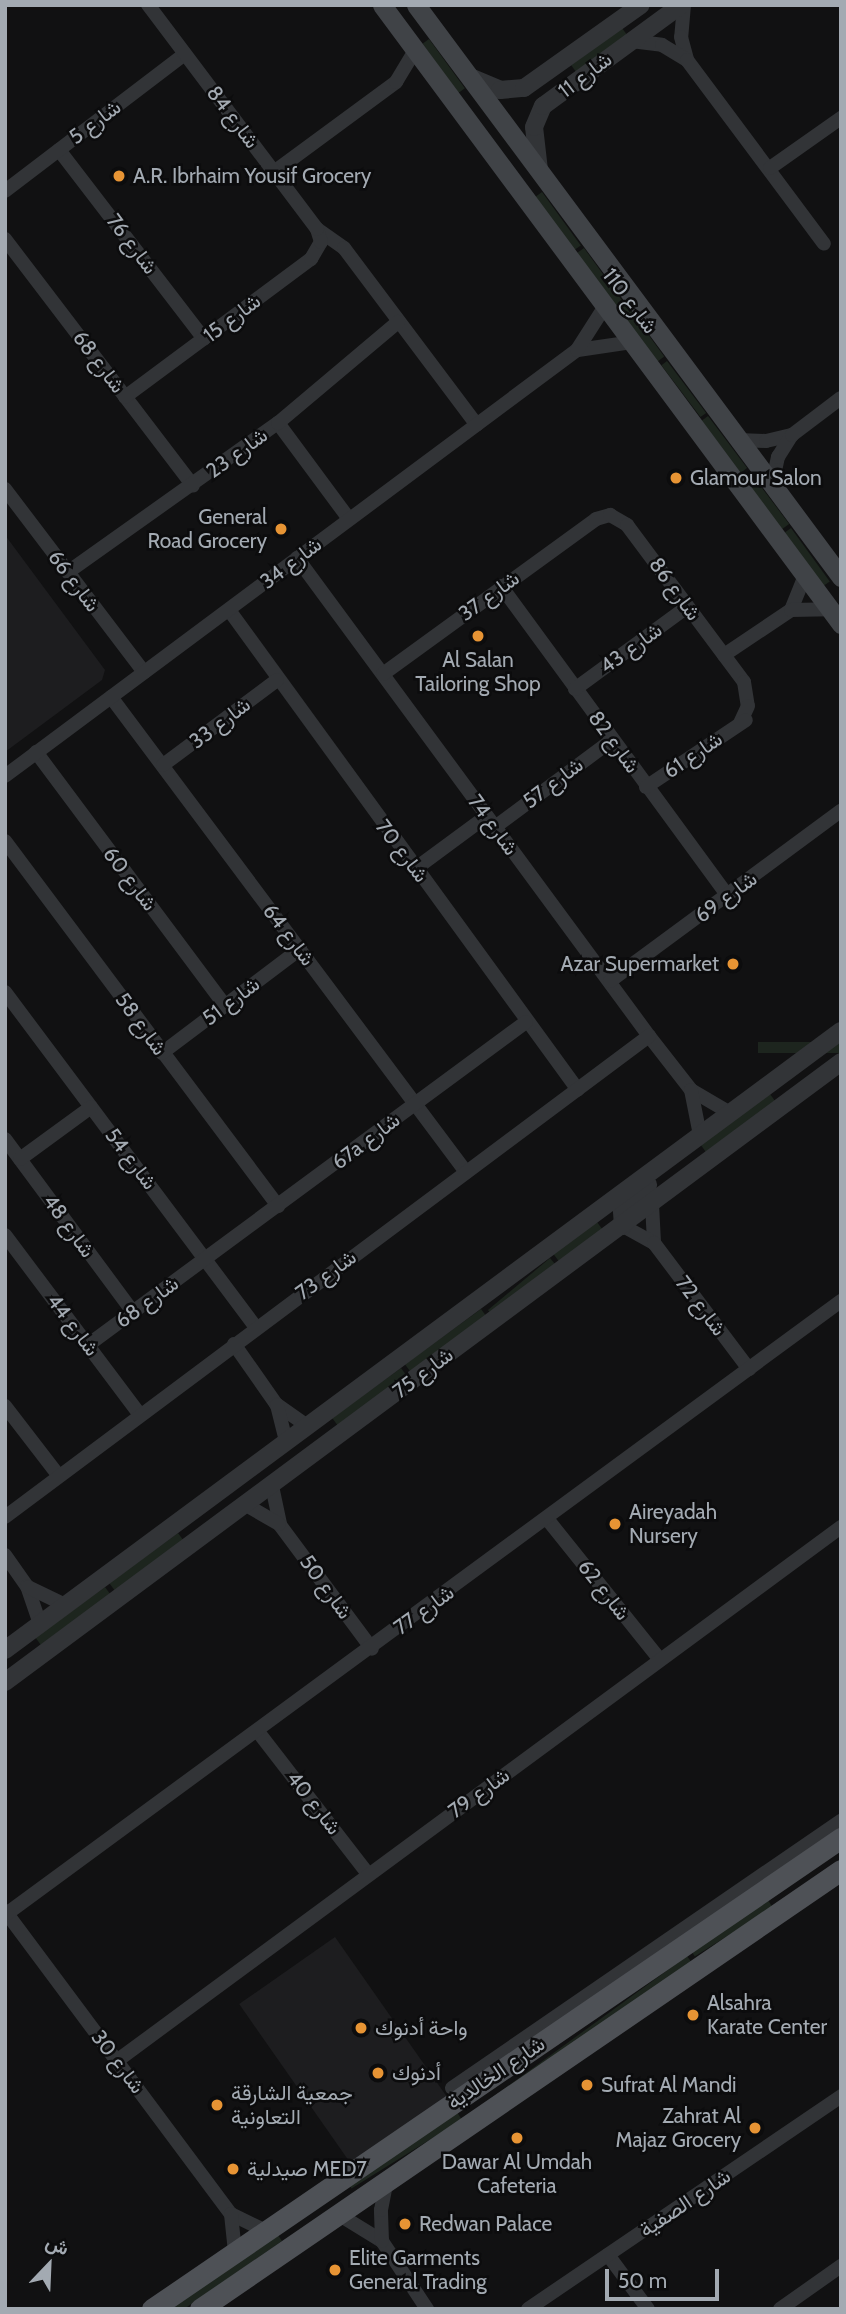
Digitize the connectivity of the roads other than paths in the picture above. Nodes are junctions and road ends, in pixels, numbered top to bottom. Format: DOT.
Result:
graph roads {
  1 [pos="148,5"];
  2 [pos="382,5"];
  3 [pos="416,5"];
  4 [pos="641,5"];
  5 [pos="682,5"];
  6 [pos="631,41"];
  7 [pos="415,50"];
  8 [pos="185,54"];
  9 [pos="687,60"];
  10 [pos="470,77"];
  11 [pos="436,78"];
  12 [pos="396,82"];
  13 [pos="841,118"];
  14 [pos="59,150"];
  15 [pos="495,155"];
  16 [pos="770,168"];
  17 [pos="539,170"];
  18 [pos="274,172"];
  19 [pos="5,191"];
  20 [pos="317,229"];
  21 [pos="5,239"];
  22 [pos="824,244"];
  23 [pos="605,306"];
  24 [pos="398,323"];
  25 [pos="204,339"];
  26 [pos="633,342"];
  27 [pos="577,350"];
  28 [pos="125,397"];
  29 [pos="841,398"];
  30 [pos="278,423"];
  31 [pos="477,425"];
  32 [pos="792,435"];
  33 [pos="738,440"];
  34 [pos="772,485"];
  35 [pos="193,486"];
  36 [pos="5,489"];
  37 [pos="10,506"];
  38 [pos="349,519"];
  39 [pos="596,519"];
  40 [pos="297,558"];
  41 [pos="68,572"];
  42 [pos="805,575"];
  43 [pos="841,577"];
  44 [pos="501,586"];
  45 [pos="687,607"];
  46 [pos="229,610"];
  47 [pos="791,610"];
  48 [pos="835,616"];
  49 [pos="724,655"];
  50 [pos="144,673"];
  51 [pos="383,674"];
  52 [pos="277,680"];
  53 [pos="575,689"];
  54 [pos="111,697"];
  55 [pos="740,723"];
  56 [pos="612,740"];
  57 [pos="36,752"];
  58 [pos="163,765"];
  59 [pos="5,776"];
  60 [pos="646,786"];
  61 [pos="841,811"];
  62 [pos="491,821"];
  63 [pos="5,841"];
  64 [pos="415,869"];
  65 [pos="727,896"];
  66 [pos="300,949"];
  67 [pos="610,981"];
  68 [pos="5,992"];
  69 [pos="225,1006"];
  70 [pos="526,1022"];
  71 [pos="841,1031"];
  72 [pos="649,1037"];
  73 [pos="162,1054"];
  74 [pos="841,1062"];
  75 [pos="578,1090"];
  76 [pos="691,1090"];
  77 [pos="415,1104"];
  78 [pos="91,1107"];
  79 [pos="730,1113"];
  80 [pos="700,1135"];
  81 [pos="5,1139"];
  82 [pos="20,1159"];
  83 [pos="466,1172"];
  84 [pos="651,1172"];
  85 [pos="652,1204"];
  86 [pos="278,1206"];
  87 [pos="623,1226"];
  88 [pos="5,1235"];
  89 [pos="654,1243"];
  90 [pos="206,1260"];
  91 [pos="841,1301"];
  92 [pos="133,1312"];
  93 [pos="256,1327"];
  94 [pos="234,1344"];
  95 [pos="88,1345"];
  96 [pos="749,1369"];
  97 [pos="276,1404"];
  98 [pos="5,1406"];
  99 [pos="140,1415"];
  100 [pos="308,1426"];
  101 [pos="286,1441"];
  102 [pos="59,1476"];
  103 [pos="276,1483"];
  104 [pos="246,1505"];
  105 [pos="5,1517"];
  106 [pos="548,1520"];
  107 [pos="281,1525"];
  108 [pos="841,1527"];
  109 [pos="5,1555"];
  110 [pos="27,1586"];
  111 [pos="65,1605"];
  112 [pos="40,1624"];
  113 [pos="372,1649"];
  114 [pos="5,1650"];
  115 [pos="660,1660"];
  116 [pos="5,1682"];
  117 [pos="259,1733"];
  118 [pos="841,1821"];
  119 [pos="841,1838"];
  120 [pos="841,1870"];
  121 [pos="369,1874"];
  122 [pos="6,1913"];
  123 [pos="118,2060"];
  124 [pos="452,2088"];
  125 [pos="841,2096"];
  126 [pos="387,2180"];
  127 [pos="231,2214"];
  128 [pos="338,2214"];
  129 [pos="265,2231"];
  130 [pos="382,2241"];
  131 [pos="235,2250"];
  132 [pos="608,2255"];
  133 [pos="841,2266"];
  134 [pos="152,2309"];
  135 [pos="200,2309"];
  136 [pos="427,2309"];
  137 [pos="527,2309"];
  138 [pos="648,2309"];
  139 [pos="780,2309"];
  1 -- 8 [label="street, شارع 84"];
  2 -- 7 [label="main road, شارع 110"];
  3 -- 10 [label="main road, شارع 110"];
  4 -- 10 [label="street, شارع 11"];
  5 -- 6 [label="street, شارع 11"];
  5 -- 9 [label="street"];
  6 -- 9 [label="street"];
  6 -- 17 [label="street, شارع 11"];
  7 -- 11 [label="main road, شارع 110"];
  7 -- 12 [label="street"];
  8 -- 14 [label="street, شارع 5"];
  8 -- 18 [label="street, شارع 84"];
  9 -- 16 [label="street"];
  10 -- 17 [label="main road, شارع 110"];
  11 -- 12 [label="street"];
  11 -- 15 [label="main road, شارع 110"];
  12 -- 18 [label="street"];
  13 -- 16 [label="street"];
  14 -- 19 [label="street, شارع 5"];
  14 -- 25 [label="street, شارع 76"];
  15 -- 17 [label="main road"];
  15 -- 23 [label="main road, شارع 110"];
  16 -- 22 [label="street"];
  17 -- 33 [label="main road, شارع 110"];
  18 -- 20 [label="street, شارع 84"];
  20 -- 24 [label="street, شارع 84"];
  20 -- 25 [label="street, شارع 15"];
  21 -- 28 [label="street, شارع 68"];
  23 -- 26 [label="main road, شارع 110"];
  23 -- 27 [label="street, شارع 34"];
  24 -- 30 [label="street, شارع 23"];
  24 -- 31 [label="street, شارع 84"];
  25 -- 28 [label="street, شارع 15"];
  26 -- 27 [label="street, شارع 34"];
  26 -- 42 [label="main road, شارع 110"];
  27 -- 31 [label="street, شارع 34"];
  28 -- 35 [label="street, شارع 68"];
  29 -- 32 [label="street"];
  30 -- 35 [label="street, شارع 23"];
  30 -- 38 [label="street"];
  31 -- 38 [label="street, شارع 34"];
  32 -- 33 [label="street"];
  32 -- 34 [label="street"];
  33 -- 34 [label="main road, شارع 110"];
  34 -- 43 [label="main road, شارع 110"];
  35 -- 41 [label="street, شارع 23"];
  36 -- 37 [label="street, شارع 66"];
  37 -- 41 [label="street, شارع 66"];
  38 -- 40 [label="street, شارع 34"];
  39 -- 44 [label="street, شارع 37"];
  39 -- 45 [label="street, شارع 86"];
  40 -- 46 [label="street, شارع 34"];
  40 -- 51 [label="street, شارع 74"];
  41 -- 50 [label="street, شارع 66"];
  42 -- 47 [label="street"];
  42 -- 48 [label="main road, شارع 110"];
  44 -- 51 [label="street, شارع 37"];
  44 -- 53 [label="street, شارع 82"];
  45 -- 49 [label="street, شارع 86"];
  45 -- 53 [label="street, شارع 43"];
  46 -- 50 [label="street, شارع 34"];
  46 -- 52 [label="street, شارع 70"];
  47 -- 48 [label="street"];
  47 -- 49 [label="street"];
  49 -- 55 [label="street, شارع 86"];
  50 -- 54 [label="street, شارع 34"];
  51 -- 62 [label="street, شارع 74"];
  52 -- 58 [label="street, شارع 33"];
  52 -- 64 [label="street, شارع 70"];
  53 -- 56 [label="street, شارع 82"];
  54 -- 57 [label="street, شارع 34"];
  54 -- 58 [label="street, شارع 64"];
  55 -- 60 [label="street, شارع 61"];
  56 -- 60 [label="street, شارع 82"];
  56 -- 62 [label="street, شارع 57"];
  57 -- 59 [label="street, شارع 34"];
  57 -- 69 [label="street, شارع 60"];
  58 -- 66 [label="street, شارع 64"];
  60 -- 65 [label="street, شارع 82"];
  61 -- 65 [label="street, شارع 69"];
  62 -- 64 [label="street, شارع 57"];
  62 -- 67 [label="street, شارع 74"];
  63 -- 73 [label="street, شارع 58"];
  64 -- 70 [label="street, شارع 70"];
  65 -- 67 [label="street, شارع 69"];
  66 -- 69 [label="street, شارع 51"];
  66 -- 77 [label="street, شارع 64"];
  67 -- 72 [label="street, شارع 74"];
  68 -- 78 [label="street, شارع 54"];
  69 -- 73 [label="street, شارع 51"];
  70 -- 75 [label="street, شارع 70"];
  70 -- 77 [label="street, 67a شارع"];
  71 -- 79 [label="street, شارع 75"];
  72 -- 75 [label="street, شارع 73"];
  72 -- 76 [label="street, شارع 74"];
  73 -- 86 [label="street, شارع 58"];
  74 -- 85 [label="street, شارع 75"];
  75 -- 83 [label="street, شارع 73"];
  76 -- 79 [label="street, شارع 74"];
  76 -- 80 [label="street, شارع 74"];
  77 -- 83 [label="street, شارع 64"];
  77 -- 86 [label="street, 67a شارع"];
  78 -- 82 [label="street"];
  78 -- 90 [label="street, شارع 54"];
  79 -- 80 [label="street, شارع 75"];
  80 -- 84 [label="street, شارع 75"];
  81 -- 82 [label="street, شارع 48"];
  82 -- 92 [label="street, شارع 48"];
  83 -- 93 [label="street, شارع 73"];
  84 -- 87 [label="street"];
  84 -- 100 [label="street, شارع 75"];
  85 -- 87 [label="street, شارع 75"];
  85 -- 89 [label="street"];
  86 -- 90 [label="street, 67a شارع"];
  87 -- 89 [label="street, شارع 72"];
  87 -- 103 [label="street, شارع 75"];
  88 -- 95 [label="street, شارع 44"];
  89 -- 96 [label="street, شارع 72"];
  90 -- 92 [label="street, شارع 68"];
  90 -- 93 [label="street, شارع 54"];
  91 -- 96 [label="street, شارع 77"];
  92 -- 95 [label="street, شارع 68"];
  93 -- 94 [label="street, شارع 73"];
  94 -- 97 [label="street"];
  94 -- 99 [label="street, شارع 73"];
  95 -- 99 [label="street, شارع 44"];
  96 -- 106 [label="street, شارع 77"];
  97 -- 100 [label="street"];
  97 -- 101 [label="street"];
  98 -- 102 [label="street"];
  99 -- 102 [label="street, شارع 73"];
  100 -- 101 [label="street, شارع 75"];
  100 -- 103 [label="street"];
  101 -- 111 [label="street, شارع 75"];
  102 -- 105 [label="street, شارع 73"];
  103 -- 104 [label="street, شارع 75"];
  103 -- 107 [label="street, شارع 50"];
  104 -- 107 [label="street, شارع 50"];
  104 -- 116 [label="street, شارع 75"];
  106 -- 113 [label="street, شارع 77"];
  106 -- 115 [label="street, شارع 62"];
  107 -- 113 [label="street, شارع 50"];
  108 -- 115 [label="street, شارع 79"];
  109 -- 110 [label="street"];
  110 -- 111 [label="street"];
  110 -- 112 [label="street"];
  111 -- 112 [label="street, شارع 75"];
  112 -- 114 [label="street, شارع 75"];
  113 -- 117 [label="street, شارع 77"];
  115 -- 121 [label="street, شارع 79"];
  117 -- 121 [label="street, شارع 40"];
  117 -- 122 [label="street, شارع 77"];
  118 -- 124 [label="street"];
  119 -- 129 [label="main road, شارع الخالدية"];
  120 -- 126 [label="main road, شارع الخالدية"];
  121 -- 123 [label="street, شارع 79"];
  122 -- 123 [label="street, شارع 30"];
  123 -- 127 [label="street, شارع 30"];
  125 -- 132 [label="street, شارع الصفية"];
  126 -- 128 [label="main road, شارع الخالدية"];
  126 -- 130 [label="street"];
  127 -- 129 [label="street, شارع 30"];
  127 -- 131 [label="street, شارع 30"];
  128 -- 130 [label="street"];
  128 -- 135 [label="main road, شارع الخالدية"];
  129 -- 131 [label="main road, شارع الخالدية"];
  130 -- 136 [label="street"];
  131 -- 134 [label="main road, شارع الخالدية"];
  132 -- 137 [label="street, شارع الصفية"];
  132 -- 138 [label="street"];
  133 -- 139 [label="street"];
}
